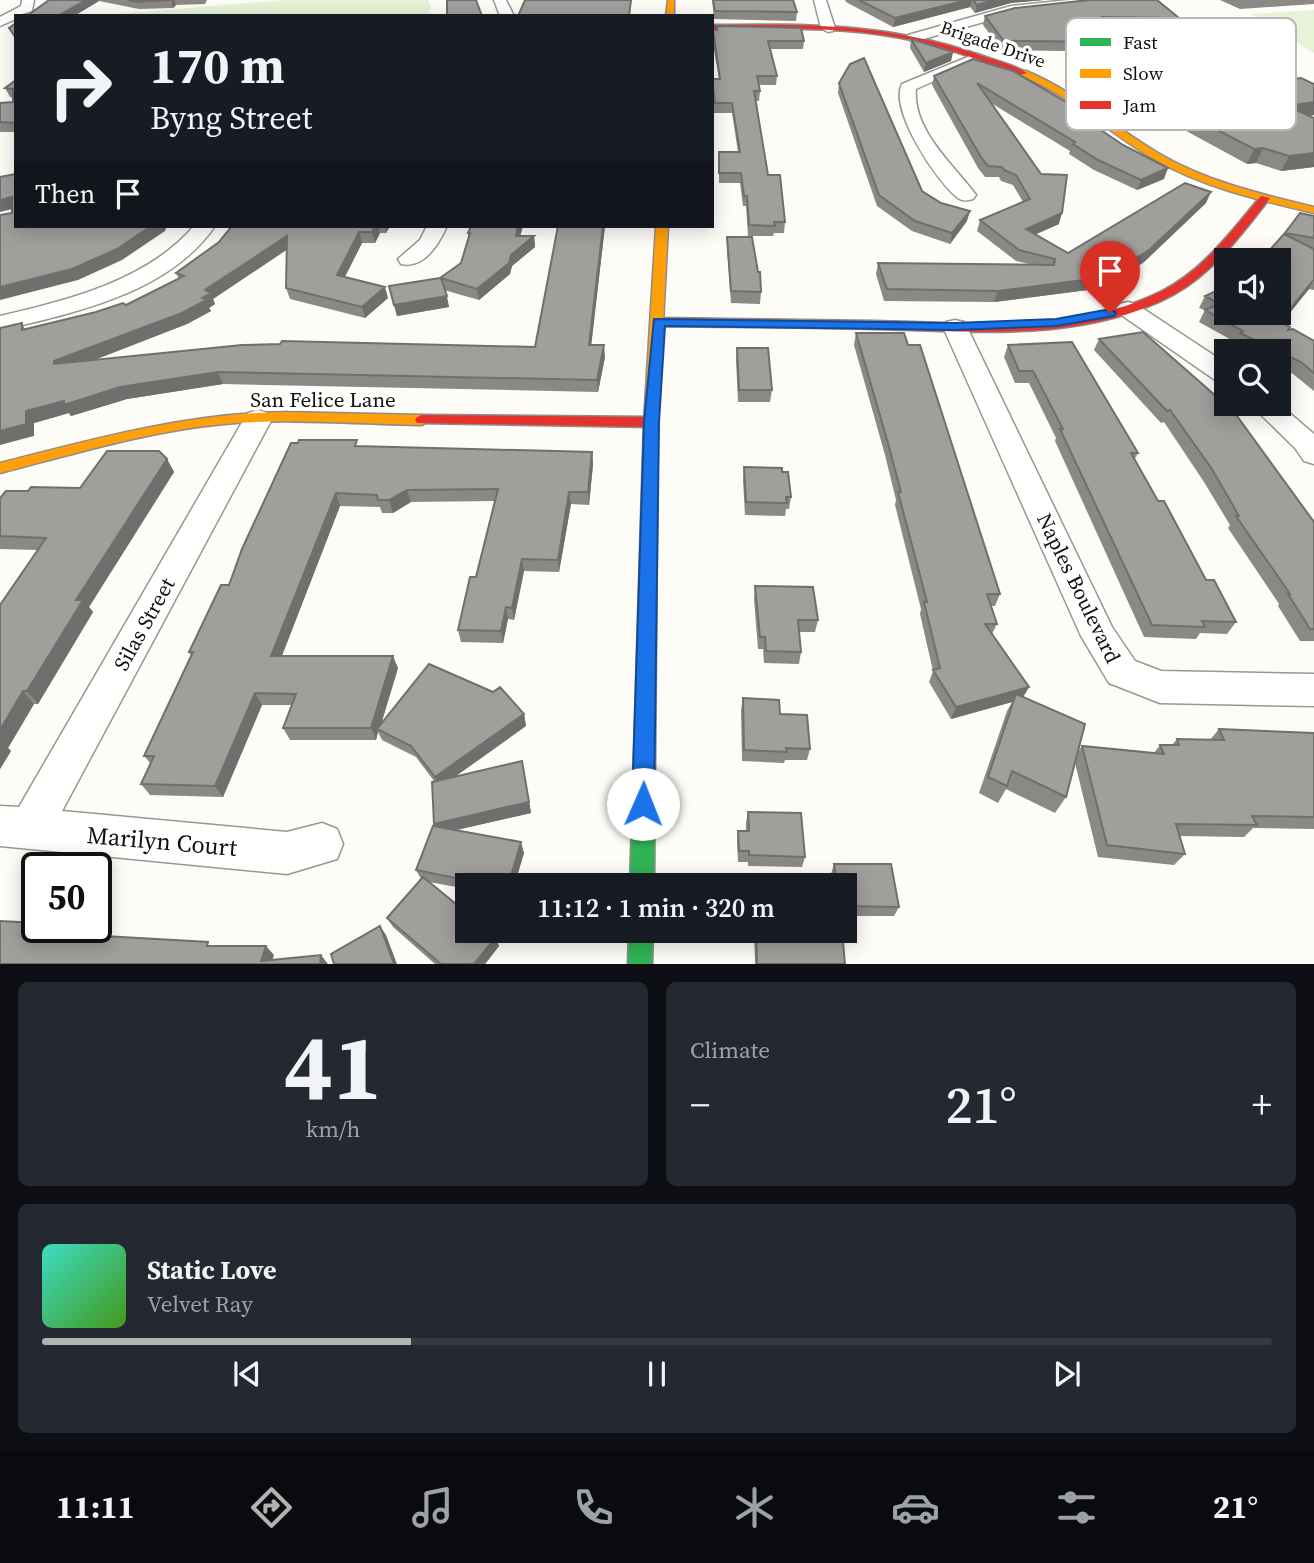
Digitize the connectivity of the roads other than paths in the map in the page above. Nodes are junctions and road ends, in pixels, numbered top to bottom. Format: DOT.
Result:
graph roads {
  1 [pos="28,0"];
  2 [pos="820,0"];
  3 [pos="1106,0"];
  4 [pos="984,4"];
  5 [pos="1003,12"];
  6 [pos="15,14"];
  7 [pos="714,27"];
  8 [pos="828,29"];
  9 [pos="913,38"];
  10 [pos="975,58"];
  11 [pos="1066,92"];
  12 [pos="1119,130"];
  13 [pos="966,195"];
  14 [pos="1265,198"];
  15 [pos="1314,210"];
  16 [pos="203,228"];
  17 [pos="436,228"];
  18 [pos="662,228"];
  19 [pos="410,259"];
  20 [pos="1128,309"];
  21 [pos="659,322"];
  22 [pos="0,323"];
  23 [pos="955,327"];
  24 [pos="1214,367"];
  25 [pos="1277,416"];
  26 [pos="258,419"];
  27 [pos="651,422"];
  28 [pos="1314,454"];
  29 [pos="0,468"];
  30 [pos="1314,690"];
  31 [pos="15,827"];
  32 [pos="322,844"];
  33 [pos="642,873"];
  34 [pos="641,943"];
  35 [pos="640,964"];
  1 -- 6 [label="street"];
  2 -- 8 [label="street"];
  3 -- 5 [label="street"];
  4 -- 5 [label="street"];
  5 -- 9 [label="street"];
  7 -- 8 [label="street, Brigade Drive"];
  8 -- 9 [label="street, Brigade Drive"];
  9 -- 10 [label="street, Brigade Drive"];
  10 -- 11 [label="street, Brigade Drive"];
  10 -- 13 [label="street"];
  12 -- 14 [label="street, Brigade Drive"];
  14 -- 15 [label="street, Brigade Drive"];
  14 -- 20 [label="street"];
  16 -- 22 [label="street"];
  17 -- 19 [label="street"];
  18 -- 21 [label="street"];
  20 -- 23 [label="street"];
  20 -- 24 [label="street"];
  21 -- 23 [label="street"];
  21 -- 27 [label="street"];
  23 -- 30 [label="street, Naples Boulevard"];
  25 -- 28 [label="street"];
  26 -- 27 [label="street, San Felice Lane"];
  26 -- 29 [label="street, San Felice Lane"];
  26 -- 31 [label="street, Silas Street"];
  27 -- 33 [label="street"];
  31 -- 32 [label="street, Marilyn Court"];
  34 -- 35 [label="street"];
}
